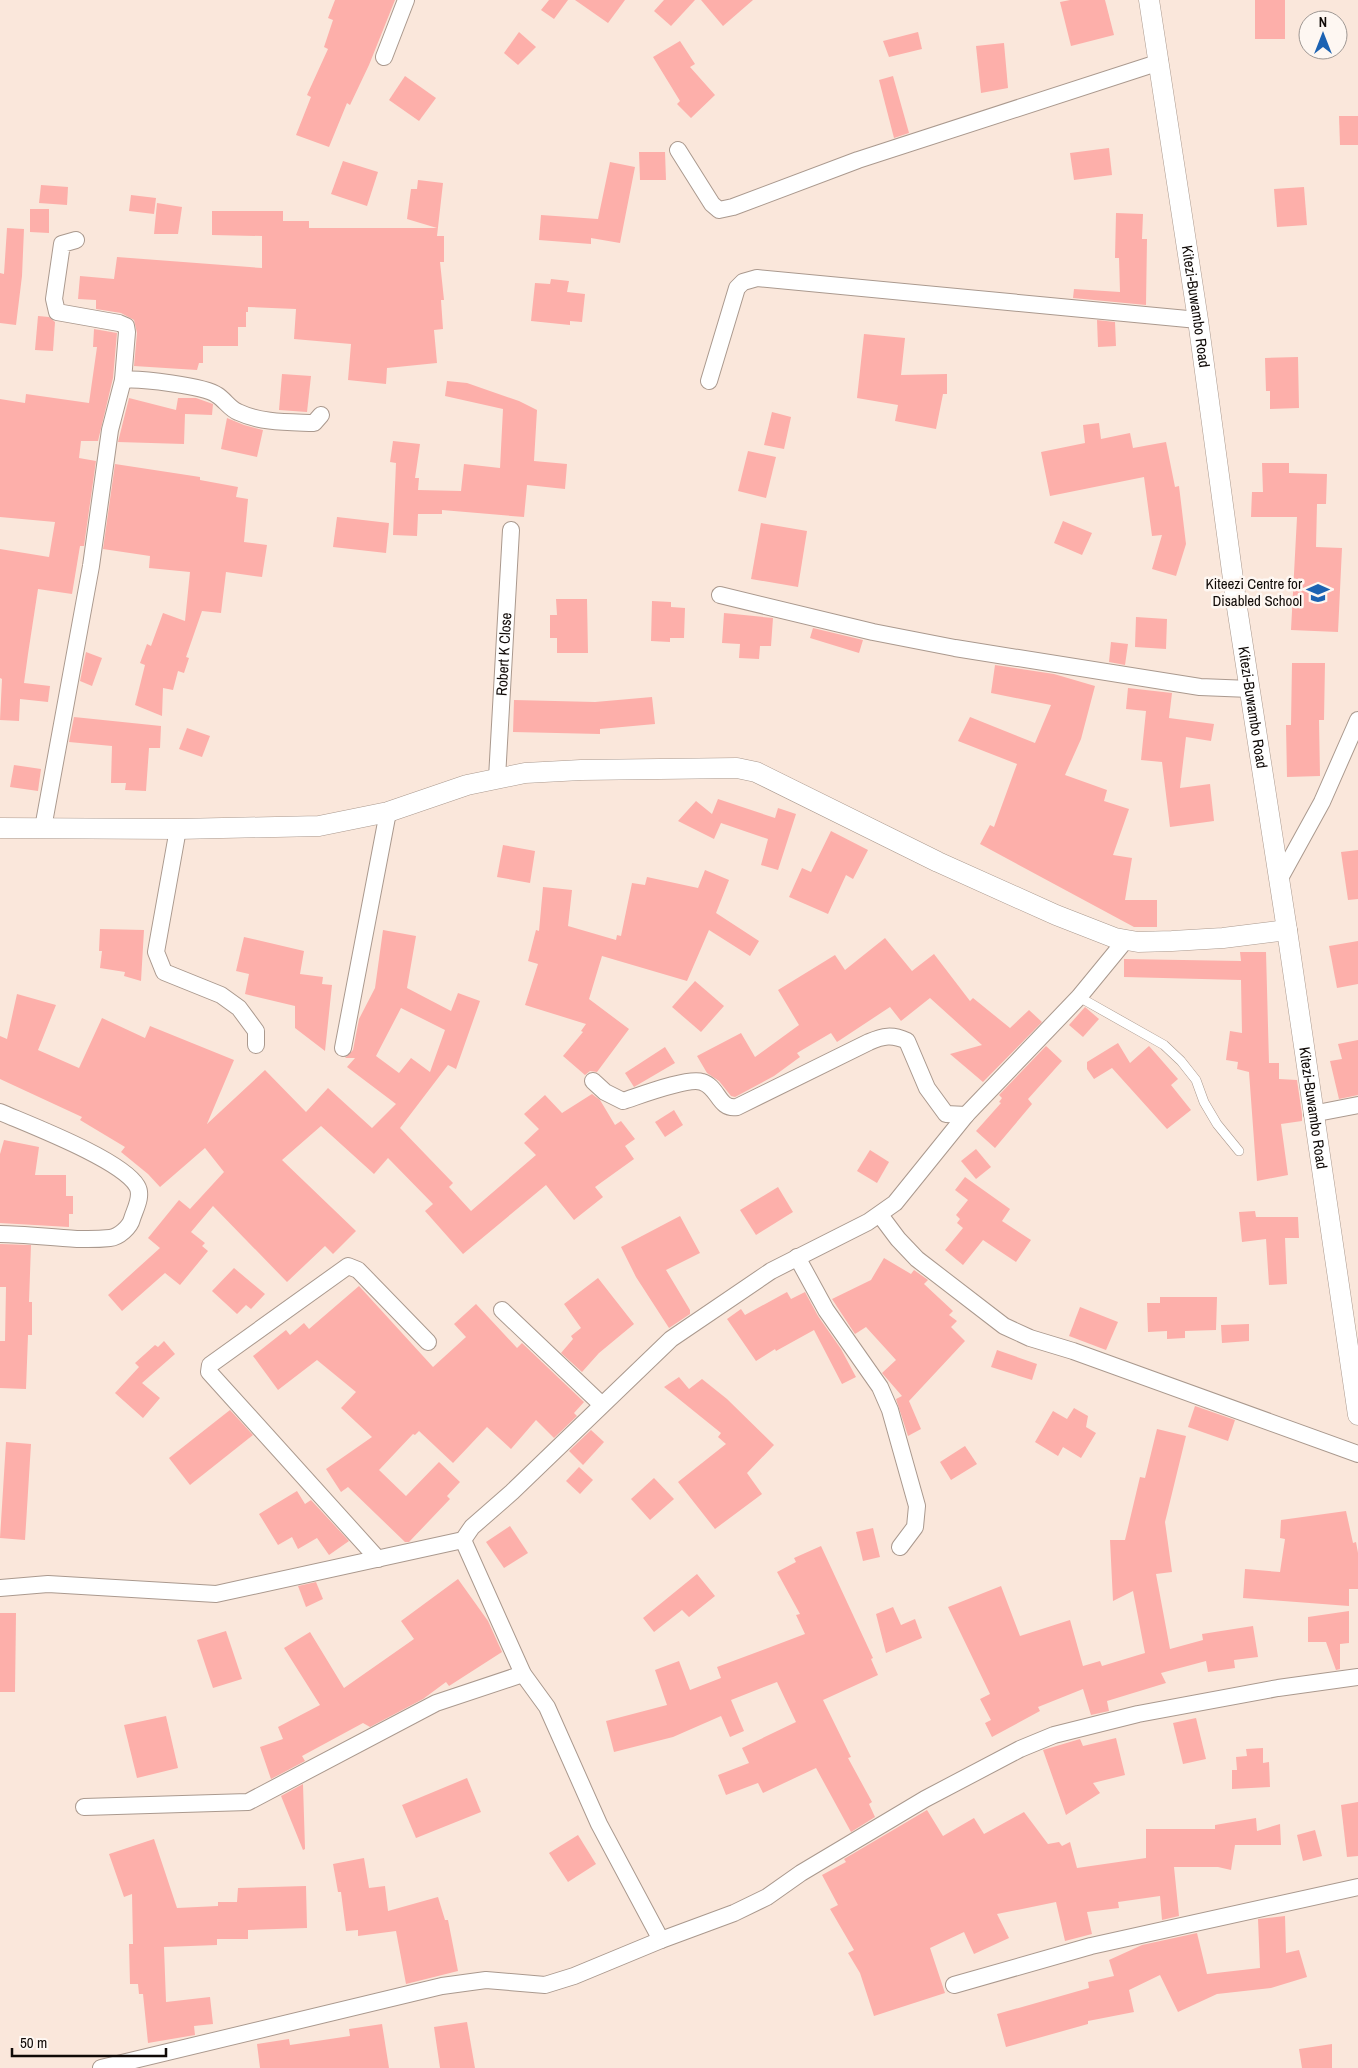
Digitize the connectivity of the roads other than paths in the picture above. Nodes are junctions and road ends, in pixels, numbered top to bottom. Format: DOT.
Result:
graph roads {
  1 [pos="406,0"];
  2 [pos="1149,0"];
  3 [pos="384,57"];
  4 [pos="1160,62"];
  5 [pos="678,150"];
  6 [pos="76,240"];
  7 [pos="1198,320"];
  8 [pos="123,380"];
  9 [pos="709,381"];
  10 [pos="321,415"];
  11 [pos="511,530"];
  12 [pos="720,595"];
  13 [pos="1250,689"];
  14 [pos="1358,720"];
  15 [pos="497,778"];
  16 [pos="388,812"];
  17 [pos="0,828"];
  18 [pos="43,828"];
  19 [pos="178,829"];
  20 [pos="1279,880"];
  21 [pos="1287,930"];
  22 [pos="1125,940"];
  23 [pos="1079,997"];
  24 [pos="256,1045"];
  25 [pos="343,1048"];
  26 [pos="593,1081"];
  27 [pos="1358,1105"];
  28 [pos="0,1112"];
  29 [pos="1312,1114"];
  30 [pos="966,1115"];
  31 [pos="1240,1151"];
  32 [pos="880,1215"];
  33 [pos="0,1234"];
  34 [pos="797,1257"];
  35 [pos="502,1310"];
  36 [pos="428,1342"];
  37 [pos="601,1404"];
  38 [pos="1358,1415"];
  39 [pos="1358,1454"];
  40 [pos="463,1540"];
  41 [pos="900,1547"];
  42 [pos="378,1559"];
  43 [pos="0,1588"];
  44 [pos="523,1674"];
  45 [pos="1358,1677"];
  46 [pos="84,1807"];
  47 [pos="1358,1887"];
  48 [pos="661,1940"];
  49 [pos="954,1985"];
  50 [pos="101,2068"];
  1 -- 3 [label="street"];
  2 -- 4 [label="street, Kitezi-Buwambo Road"];
  4 -- 5 [label="street"];
  4 -- 7 [label="street, Kitezi-Buwambo Road"];
  6 -- 8 [label="street"];
  7 -- 9 [label="street"];
  7 -- 13 [label="street, Kitezi-Buwambo Road"];
  8 -- 10 [label="street"];
  8 -- 18 [label="street"];
  11 -- 15 [label="street, Robert K Close"];
  12 -- 13 [label="street"];
  13 -- 20 [label="street, Kitezi-Buwambo Road"];
  14 -- 20 [label="street"];
  15 -- 16 [label="street"];
  15 -- 22 [label="street"];
  16 -- 19 [label="street"];
  16 -- 25 [label="street"];
  17 -- 18 [label="street"];
  18 -- 19 [label="street"];
  19 -- 24 [label="street"];
  20 -- 21 [label="street, Kitezi-Buwambo Road"];
  21 -- 22 [label="street"];
  21 -- 29 [label="street, Kitezi-Buwambo Road"];
  22 -- 23 [label="street"];
  23 -- 30 [label="street"];
  23 -- 31 [label="lane"];
  26 -- 30 [label="street"];
  27 -- 29 [label="street"];
  28 -- 33 [label="street"];
  29 -- 38 [label="street, Kitezi-Buwambo Road"];
  30 -- 32 [label="street"];
  32 -- 34 [label="street"];
  32 -- 39 [label="street"];
  34 -- 37 [label="street"];
  34 -- 41 [label="street"];
  35 -- 37 [label="street"];
  36 -- 42 [label="street"];
  37 -- 40 [label="street"];
  40 -- 42 [label="street"];
  40 -- 44 [label="street"];
  42 -- 43 [label="street"];
  44 -- 46 [label="street"];
  44 -- 48 [label="street"];
  45 -- 48 [label="street"];
  47 -- 49 [label="street"];
  48 -- 50 [label="street"];
}
